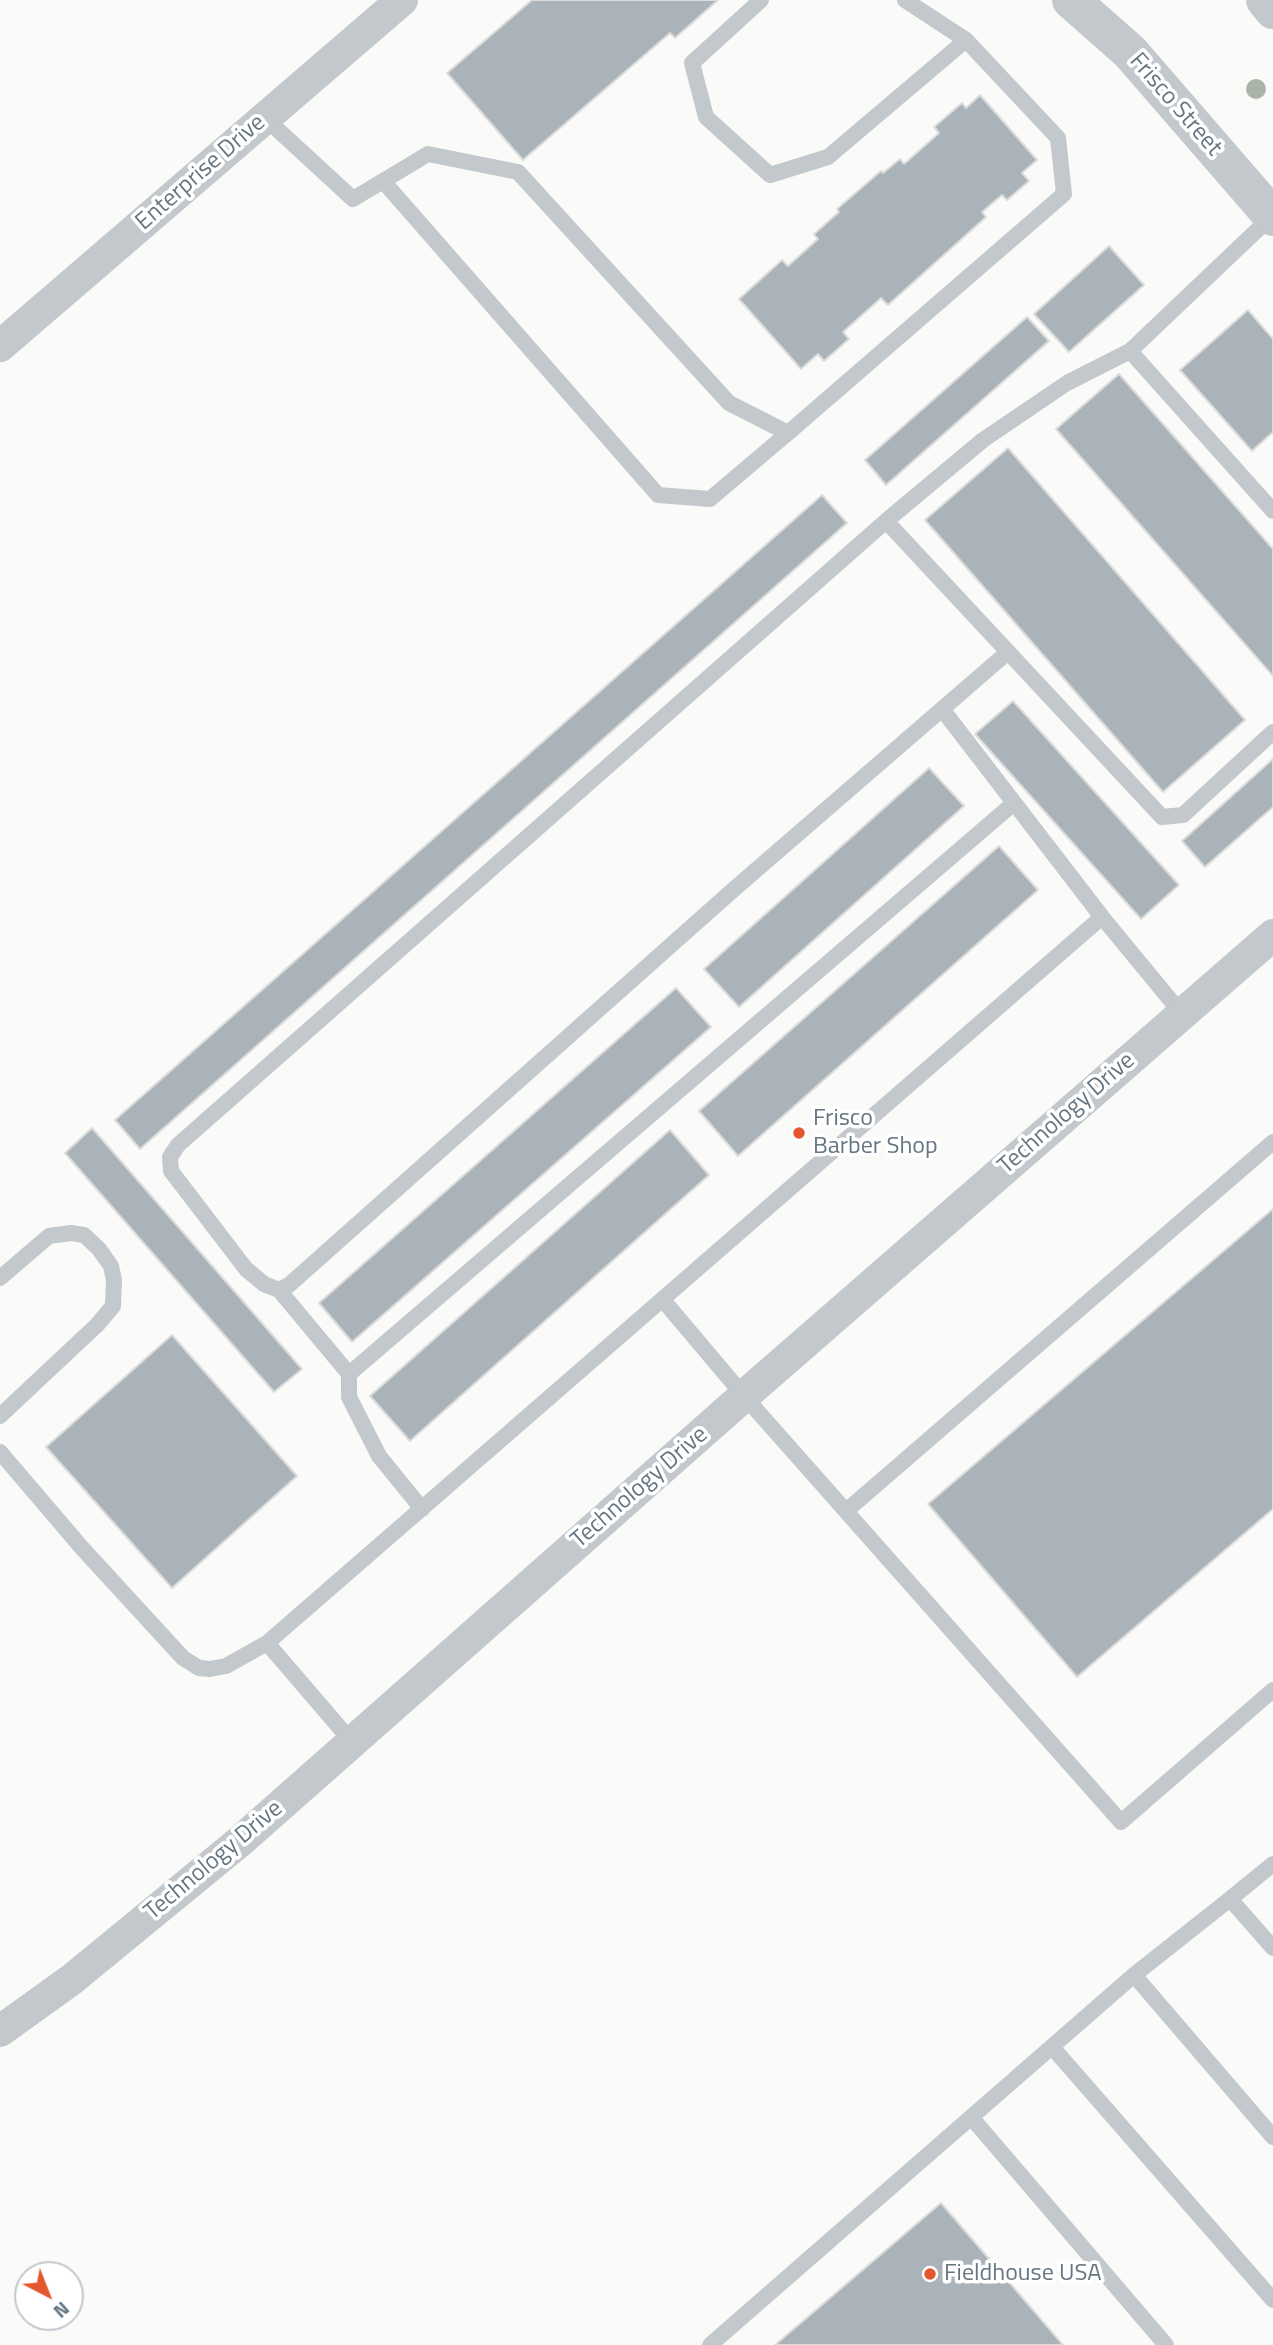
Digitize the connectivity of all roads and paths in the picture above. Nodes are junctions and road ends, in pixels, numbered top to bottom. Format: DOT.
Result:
graph roads {
  1 [pos="402,0"];
  2 [pos="761,0"];
  3 [pos="905,0"];
  4 [pos="1071,0"];
  5 [pos="1265,0"];
  6 [pos="1273,10"];
  7 [pos="966,40"];
  8 [pos="265,118"];
  9 [pos="383,181"];
  10 [pos="1273,216"];
  11 [pos="0,346"];
  12 [pos="1130,351"];
  13 [pos="788,433"];
  14 [pos="1273,511"];
  15 [pos="886,522"];
  16 [pos="1008,652"];
  17 [pos="942,709"];
  18 [pos="1273,732"];
  19 [pos="1014,803"];
  20 [pos="1102,917"];
  21 [pos="1273,934"];
  22 [pos="1182,1014"];
  23 [pos="1273,1142"];
  24 [pos="0,1278"];
  25 [pos="279,1290"];
  26 [pos="663,1300"];
  27 [pos="349,1374"];
  28 [pos="744,1396"];
  29 [pos="0,1416"];
  30 [pos="0,1452"];
  31 [pos="422,1509"];
  32 [pos="846,1511"];
  33 [pos="267,1643"];
  34 [pos="1273,1690"];
  35 [pos="352,1742"];
  36 [pos="1273,1864"];
  37 [pos="1230,1899"];
  38 [pos="1273,1948"];
  39 [pos="1134,1975"];
  40 [pos="0,2032"];
  41 [pos="1052,2047"];
  42 [pos="971,2118"];
  43 [pos="1273,2137"];
  44 [pos="1273,2300"];
  45 [pos="710,2345"];
  46 [pos="1166,2345"];
  1 -- 8 [label="street, Enterprise Drive"];
  2 -- 7 [label="lane"];
  3 -- 7 [label="lane"];
  4 -- 10 [label="street, Frisco Street"];
  5 -- 6 [label="street"];
  7 -- 13 [label="lane"];
  8 -- 9 [label="lane"];
  8 -- 11 [label="street, Enterprise Drive"];
  9 -- 13 [label="lane"];
  9 -- 13 [label="lane"];
  10 -- 12 [label="lane"];
  12 -- 14 [label="lane"];
  12 -- 15 [label="lane"];
  15 -- 16 [label="lane"];
  15 -- 25 [label="lane"];
  16 -- 17 [label="lane"];
  16 -- 18 [label="lane"];
  17 -- 19 [label="lane"];
  17 -- 25 [label="lane"];
  19 -- 20 [label="lane"];
  19 -- 27 [label="lane"];
  20 -- 22 [label="lane"];
  20 -- 26 [label="lane"];
  21 -- 22 [label="street, Technology Drive"];
  22 -- 28 [label="street, Technology Drive"];
  23 -- 32 [label="lane"];
  24 -- 29 [label="lane"];
  25 -- 27 [label="lane"];
  26 -- 28 [label="lane"];
  26 -- 31 [label="lane"];
  27 -- 31 [label="lane"];
  28 -- 32 [label="lane"];
  28 -- 35 [label="street, Technology Drive"];
  30 -- 33 [label="lane"];
  31 -- 33 [label="lane"];
  32 -- 34 [label="lane"];
  33 -- 35 [label="lane"];
  35 -- 40 [label="street, Technology Drive"];
  36 -- 37 [label="lane"];
  37 -- 38 [label="lane"];
  37 -- 39 [label="lane"];
  39 -- 41 [label="lane"];
  39 -- 43 [label="lane"];
  41 -- 42 [label="lane"];
  41 -- 44 [label="lane"];
  42 -- 45 [label="lane"];
  42 -- 46 [label="lane"];
}
